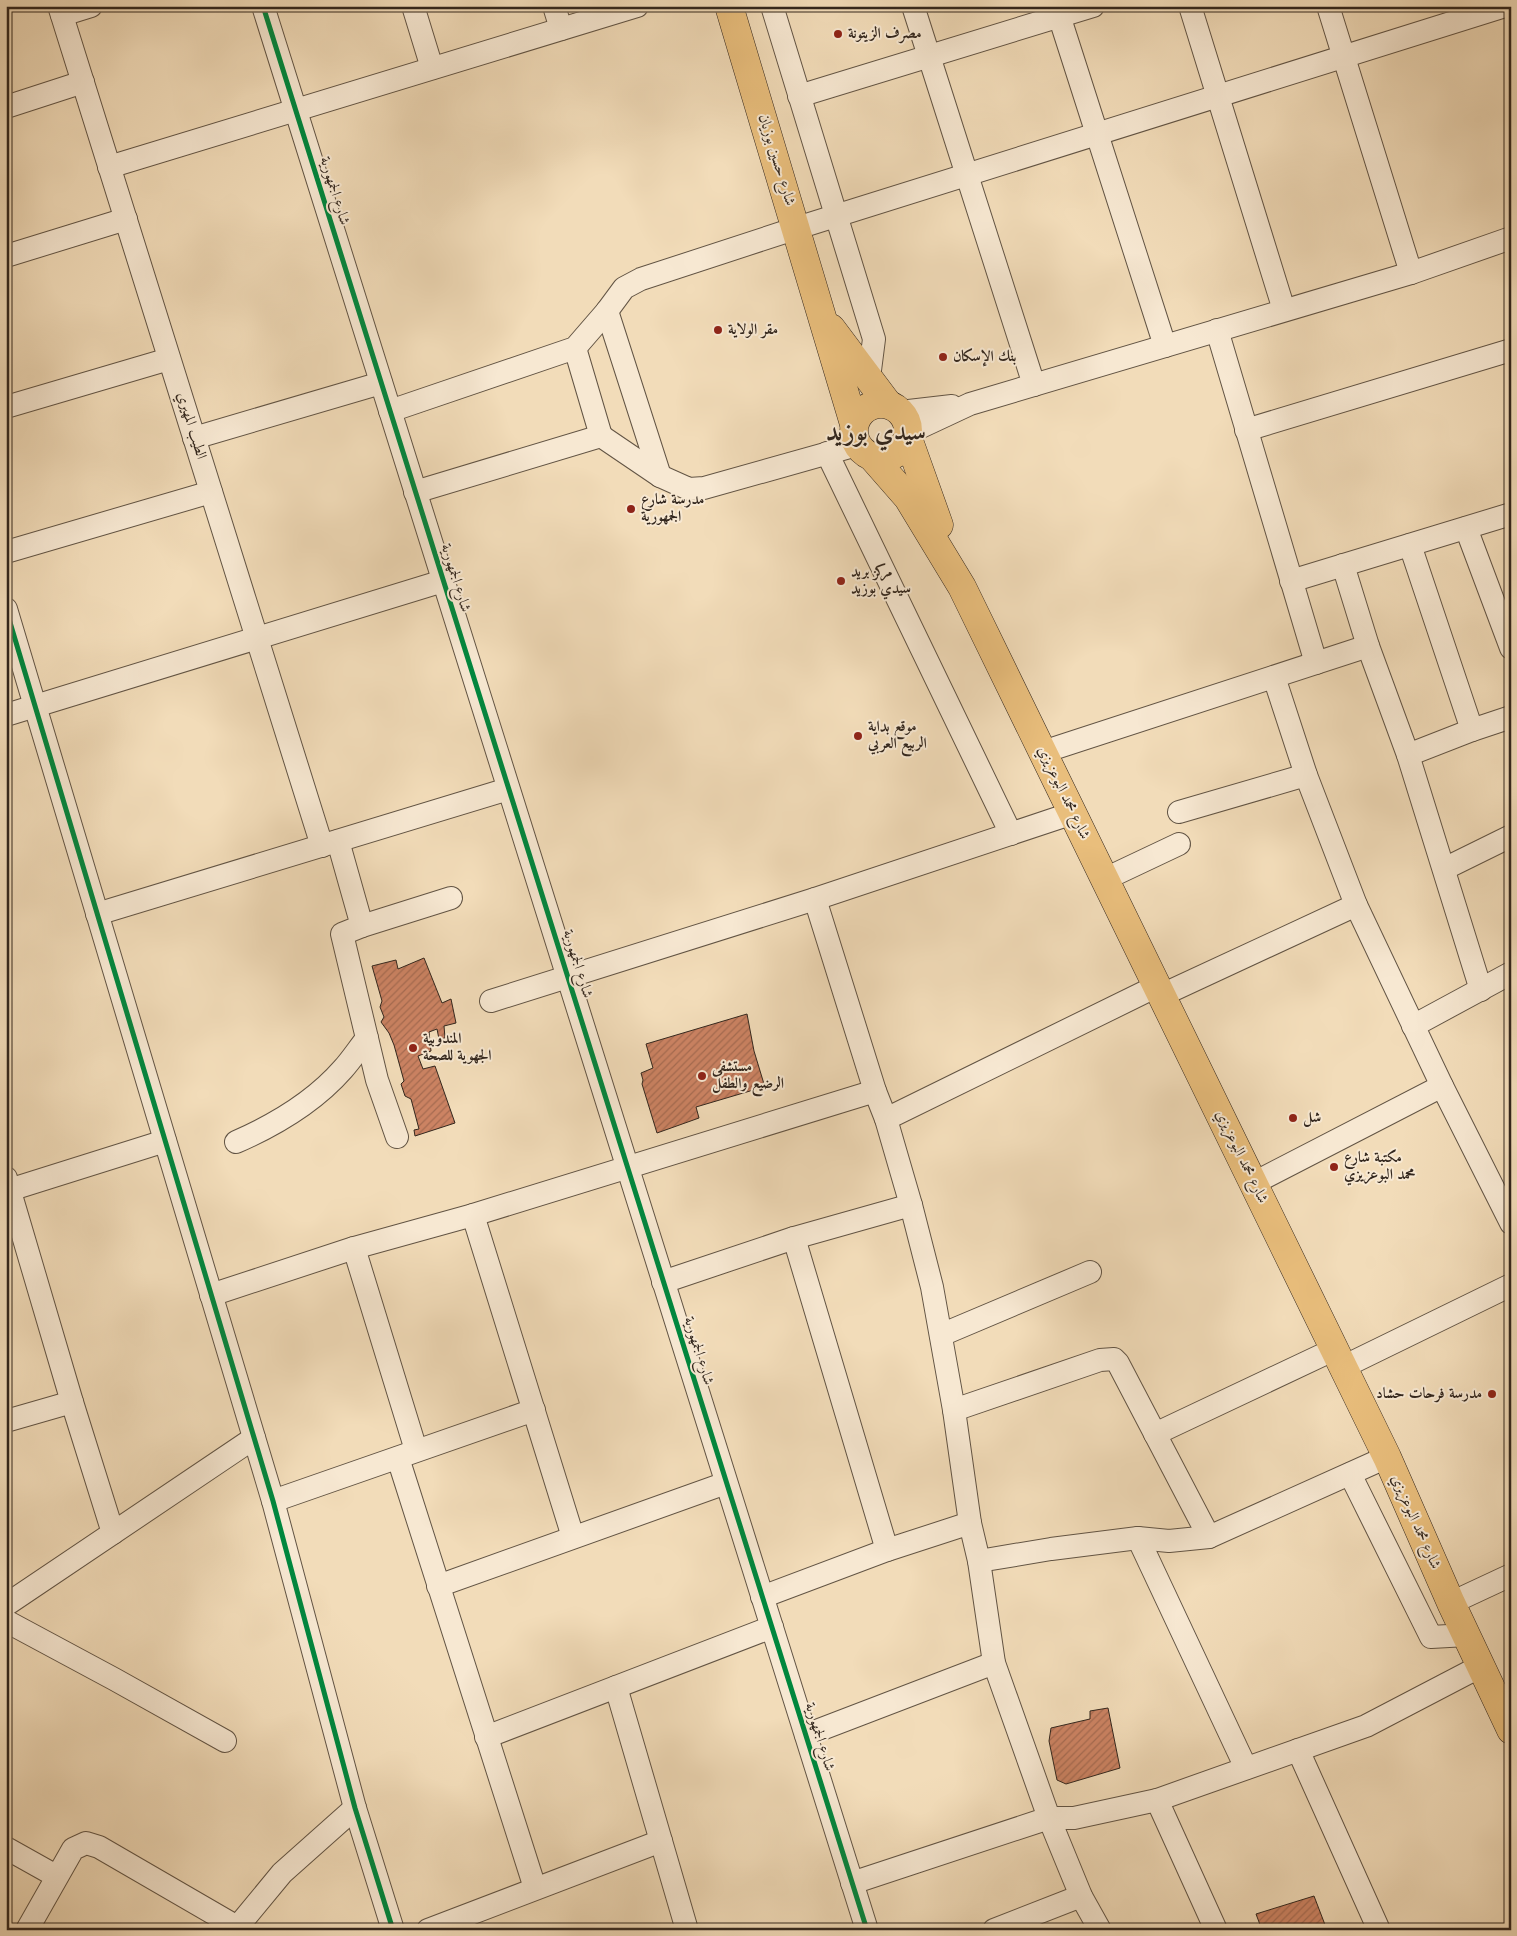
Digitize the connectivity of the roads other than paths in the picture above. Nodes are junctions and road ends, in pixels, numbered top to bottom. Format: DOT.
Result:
graph roads {
  1 [pos="91,6"];
  2 [pos="263,6"];
  3 [pos="413,6"];
  4 [pos="554,6"];
  5 [pos="637,6"];
  6 [pos="729,6"];
  7 [pos="772,6"];
  8 [pos="914,6"];
  9 [pos="1093,6"];
  10 [pos="1190,6"];
  11 [pos="1328,6"];
  12 [pos="1505,6"];
  13 [pos="61,11"];
  14 [pos="1058,11"];
  15 [pos="561,29"];
  16 [pos="930,56"];
  17 [pos="1344,57"];
  18 [pos="432,68"];
  19 [pos="83,82"];
  20 [pos="799,96"];
  21 [pos="1218,96"];
  22 [pos="6,107"];
  23 [pos="296,110"];
  24 [pos="1097,134"];
  25 [pos="110,167"];
  26 [pos="967,174"];
  27 [pos="836,216"];
  28 [pos="126,219"];
  29 [pos="797,228"];
  30 [pos="1511,238"];
  31 [pos="6,256"];
  32 [pos="1410,273"];
  33 [pos="1284,310"];
  34 [pos="607,312"];
  35 [pos="821,314"];
  36 [pos="1217,330"];
  37 [pos="1165,346"];
  38 [pos="575,348"];
  39 [pos="1511,350"];
  40 [pos="170,359"];
  41 [pos="869,378"];
  42 [pos="381,383"];
  43 [pos="1034,385"];
  44 [pos="6,407"];
  45 [pos="390,411"];
  46 [pos="901,422"];
  47 [pos="1246,430"];
  48 [pos="601,436"];
  49 [pos="194,438"];
  50 [pos="861,442"];
  51 [pos="828,453"];
  52 [pos="660,476"];
  53 [pos="211,492"];
  54 [pos="416,492"];
  55 [pos="1511,514"];
  56 [pos="1466,528"];
  57 [pos="1410,545"];
  58 [pos="6,552"];
  59 [pos="1343,565"];
  60 [pos="443,581"];
  61 [pos="1291,581"];
  62 [pos="962,588"];
  63 [pos="6,609"];
  64 [pos="257,638"];
  65 [pos="1368,646"];
  66 [pos="1511,648"];
  67 [pos="1316,663"];
  68 [pos="1274,676"];
  69 [pos="35,706"];
  70 [pos="6,715"];
  71 [pos="1511,717"];
  72 [pos="1472,730"];
  73 [pos="1043,752"];
  74 [pos="1408,755"];
  75 [pos="1306,775"];
  76 [pos="508,789"];
  77 [pos="1179,812"];
  78 [pos="1073,813"];
  79 [pos="1011,834"];
  80 [pos="1511,836"];
  81 [pos="330,843"];
  82 [pos="1180,844"];
  83 [pos="1444,869"];
  84 [pos="1105,879"];
  85 [pos="451,898"];
  86 [pos="815,899"];
  87 [pos="1356,905"];
  88 [pos="97,914"];
  89 [pos="362,926"];
  90 [pos="1511,973"];
  91 [pos="568,978"];
  92 [pos="1481,990"];
  93 [pos="1159,991"];
  94 [pos="491,1001"];
  95 [pos="1413,1026"];
  96 [pos="367,1038"];
  97 [pos="1442,1086"];
  98 [pos="875,1092"];
  99 [pos="886,1119"];
  100 [pos="397,1137"];
  101 [pos="165,1141"];
  102 [pos="236,1142"];
  103 [pos="627,1167"];
  104 [pos="1254,1183"];
  105 [pos="7,1186"];
  106 [pos="911,1205"];
  107 [pos="473,1215"];
  108 [pos="1511,1222"];
  109 [pos="794,1238"];
  110 [pos="354,1248"];
  111 [pos="1090,1272"];
  112 [pos="663,1282"];
  113 [pos="1511,1285"];
  114 [pos="211,1295"];
  115 [pos="941,1335"];
  116 [pos="1339,1358"];
  117 [pos="72,1402"];
  118 [pos="534,1410"];
  119 [pos="954,1410"];
  120 [pos="6,1420"];
  121 [pos="1155,1434"];
  122 [pos="254,1438"];
  123 [pos="407,1454"];
  124 [pos="1387,1457"];
  125 [pos="1350,1474"];
  126 [pos="726,1483"];
  127 [pos="273,1501"];
  128 [pos="970,1523"];
  129 [pos="113,1533"];
  130 [pos="1209,1537"];
  131 [pos="573,1538"];
  132 [pos="1138,1538"];
  133 [pos="887,1550"];
  134 [pos="978,1562"];
  135 [pos="1511,1575"];
  136 [pos="438,1586"];
  137 [pos="762,1597"];
  138 [pos="1450,1603"];
  139 [pos="6,1605"];
  140 [pos="6,1621"];
  141 [pos="772,1627"];
  142 [pos="1466,1635"];
  143 [pos="994,1663"];
  144 [pos="1481,1666"];
  145 [pos="616,1687"];
  146 [pos="1511,1730"];
  147 [pos="806,1734"];
  148 [pos="486,1737"];
  149 [pos="225,1741"];
  150 [pos="1298,1750"];
  151 [pos="1246,1768"];
  152 [pos="1157,1800"];
  153 [pos="355,1808"];
  154 [pos="1049,1818"];
  155 [pos="661,1841"];
  156 [pos="6,1848"];
  157 [pos="56,1876"];
  158 [pos="852,1883"];
  159 [pos="535,1888"];
  160 [pos="1081,1896"];
  161 [pos="236,1928"];
  162 [pos="27,1930"];
  163 [pos="393,1930"];
  164 [pos="428,1930"];
  165 [pos="687,1930"];
  166 [pos="867,1930"];
  167 [pos="994,1930"];
  168 [pos="1100,1930"];
  169 [pos="1216,1930"];
  170 [pos="1379,1930"];
  1 -- 13 [label="street"];
  2 -- 23 [label="street, شارع الجمهورية"];
  3 -- 18 [label="street"];
  4 -- 15 [label="street"];
  5 -- 15 [label="street"];
  6 -- 29 [label="main road, شارع حسين بوزيان"];
  7 -- 20 [label="street"];
  8 -- 16 [label="street"];
  9 -- 14 [label="street"];
  10 -- 21 [label="street"];
  11 -- 17 [label="street"];
  12 -- 17 [label="street"];
  13 -- 19 [label="street, الطيب المهيري"];
  14 -- 16 [label="street"];
  14 -- 24 [label="street"];
  15 -- 18 [label="street"];
  16 -- 20 [label="street"];
  16 -- 26 [label="street"];
  17 -- 21 [label="street"];
  17 -- 32 [label="street"];
  18 -- 23 [label="street"];
  19 -- 22 [label="street"];
  19 -- 25 [label="street, الطيب المهيري"];
  20 -- 27 [label="street"];
  21 -- 24 [label="street"];
  21 -- 33 [label="street"];
  23 -- 25 [label="street"];
  23 -- 42 [label="street, شارع الجمهورية"];
  24 -- 26 [label="street"];
  24 -- 37 [label="street"];
  25 -- 28 [label="street, الطيب المهيري"];
  26 -- 27 [label="street"];
  26 -- 43 [label="street"];
  27 -- 29 [label="street"];
  27 -- 41 [label="street"];
  28 -- 31 [label="street"];
  28 -- 40 [label="street, الطيب المهيري"];
  29 -- 34 [label="street"];
  29 -- 35 [label="main road, شارع حسين بوزيان"];
  30 -- 32 [label="street"];
  32 -- 33 [label="street"];
  33 -- 36 [label="street"];
  34 -- 38 [label="street"];
  34 -- 52 [label="street"];
  35 -- 41 [label="main road, شارع حسين بوزيان"];
  35 -- 50 [label="main road, شارع حسين بوزيان"];
  36 -- 37 [label="street"];
  36 -- 47 [label="street"];
  37 -- 43 [label="street"];
  38 -- 45 [label="street"];
  38 -- 48 [label="street"];
  39 -- 47 [label="street"];
  40 -- 44 [label="street"];
  40 -- 49 [label="street, الطيب المهيري"];
  41 -- 46 [label="main road, شارع حسين بوزيان"];
  42 -- 45 [label="street, شارع الجمهورية"];
  42 -- 49 [label="street"];
  43 -- 46 [label="street"];
  45 -- 54 [label="street, شارع الجمهورية"];
  46 -- 50 [label="main road"];
  46 -- 50 [label="main road"];
  46 -- 62 [label="main road, شارع محمد البوعزيزي"];
  47 -- 61 [label="street"];
  48 -- 52 [label="street"];
  48 -- 54 [label="street"];
  49 -- 53 [label="street, الطيب المهيري"];
  50 -- 51 [label="street"];
  50 -- 62 [label="main road, شارع محمد البوعزيزي"];
  51 -- 52 [label="street"];
  51 -- 79 [label="street"];
  53 -- 58 [label="street"];
  53 -- 64 [label="street, الطيب المهيري"];
  54 -- 60 [label="street, شارع الجمهورية"];
  55 -- 56 [label="street"];
  56 -- 57 [label="street"];
  56 -- 66 [label="street"];
  57 -- 59 [label="street"];
  57 -- 72 [label="street"];
  59 -- 61 [label="street"];
  59 -- 65 [label="street"];
  60 -- 64 [label="street"];
  60 -- 76 [label="street, شارع الجمهورية"];
  61 -- 67 [label="street"];
  62 -- 73 [label="main road, شارع محمد البوعزيزي"];
  63 -- 69 [label="street"];
  64 -- 69 [label="street"];
  64 -- 81 [label="street, الطيب المهيري"];
  65 -- 67 [label="street"];
  65 -- 74 [label="street"];
  67 -- 68 [label="street"];
  68 -- 73 [label="street"];
  68 -- 75 [label="street"];
  69 -- 70 [label="street"];
  69 -- 88 [label="street"];
  71 -- 72 [label="street"];
  72 -- 74 [label="street"];
  73 -- 78 [label="main road, شارع محمد البوعزيزي"];
  74 -- 83 [label="street"];
  75 -- 77 [label="street"];
  75 -- 87 [label="street"];
  76 -- 81 [label="street"];
  76 -- 91 [label="street, شارع الجمهورية"];
  78 -- 79 [label="street"];
  78 -- 84 [label="main road, شارع محمد البوعزيزي"];
  79 -- 86 [label="street"];
  80 -- 83 [label="street"];
  81 -- 88 [label="street"];
  81 -- 89 [label="street, الطيب المهيري"];
  82 -- 84 [label="street"];
  83 -- 92 [label="street"];
  84 -- 93 [label="main road, شارع محمد البوعزيزي"];
  85 -- 89 [label="street"];
  86 -- 91 [label="street"];
  86 -- 98 [label="street"];
  87 -- 93 [label="street"];
  87 -- 95 [label="street"];
  88 -- 101 [label="street"];
  89 -- 96 [label="street"];
  90 -- 92 [label="street"];
  91 -- 94 [label="street"];
  91 -- 103 [label="street, شارع الجمهورية"];
  92 -- 95 [label="street"];
  93 -- 99 [label="street"];
  93 -- 104 [label="main road, شارع محمد البوعزيزي"];
  95 -- 97 [label="street"];
  96 -- 100 [label="street"];
  96 -- 102 [label="street"];
  97 -- 104 [label="street"];
  97 -- 108 [label="street"];
  98 -- 99 [label="street"];
  98 -- 103 [label="street"];
  99 -- 106 [label="street"];
  101 -- 105 [label="street"];
  101 -- 114 [label="street"];
  103 -- 107 [label="street"];
  103 -- 112 [label="street, شارع الجمهورية"];
  104 -- 116 [label="main road, شارع محمد البوعزيزي"];
  105 -- 117 [label="street"];
  106 -- 109 [label="street"];
  106 -- 115 [label="street"];
  107 -- 110 [label="street"];
  107 -- 118 [label="street"];
  109 -- 112 [label="street"];
  109 -- 133 [label="street"];
  110 -- 114 [label="street"];
  110 -- 123 [label="street"];
  111 -- 115 [label="street"];
  112 -- 126 [label="street, شارع الجمهورية"];
  113 -- 116 [label="street"];
  114 -- 122 [label="street"];
  115 -- 119 [label="street"];
  116 -- 121 [label="street"];
  116 -- 124 [label="main road, شارع محمد البوعزيزي"];
  117 -- 120 [label="street"];
  117 -- 129 [label="street"];
  118 -- 123 [label="street"];
  118 -- 131 [label="street"];
  119 -- 121 [label="street"];
  119 -- 128 [label="street"];
  121 -- 130 [label="street"];
  122 -- 127 [label="street"];
  122 -- 129 [label="street"];
  123 -- 127 [label="street"];
  123 -- 136 [label="street"];
  124 -- 125 [label="street"];
  124 -- 138 [label="main road, شارع محمد البوعزيزي"];
  125 -- 130 [label="street"];
  125 -- 142 [label="street"];
  126 -- 131 [label="street"];
  126 -- 137 [label="street, شارع الجمهورية"];
  127 -- 153 [label="street"];
  128 -- 133 [label="street"];
  128 -- 134 [label="street"];
  129 -- 139 [label="street"];
  130 -- 132 [label="street"];
  131 -- 136 [label="street"];
  132 -- 134 [label="street"];
  132 -- 151 [label="street"];
  133 -- 137 [label="street"];
  134 -- 143 [label="street"];
  135 -- 138 [label="street"];
  136 -- 148 [label="street"];
  137 -- 141 [label="street, شارع الجمهورية"];
  138 -- 142 [label="main road, شارع محمد البوعزيزي"];
  140 -- 149 [label="street"];
  141 -- 145 [label="street"];
  141 -- 147 [label="street, شارع الجمهورية"];
  142 -- 144 [label="main road, شارع محمد البوعزيزي"];
  143 -- 147 [label="street"];
  143 -- 154 [label="street"];
  144 -- 146 [label="main road, شارع محمد البوعزيزي"];
  144 -- 150 [label="street"];
  145 -- 148 [label="street"];
  145 -- 155 [label="street"];
  147 -- 158 [label="street, شارع الجمهورية"];
  148 -- 159 [label="street"];
  150 -- 151 [label="street"];
  150 -- 170 [label="street"];
  151 -- 152 [label="street"];
  152 -- 154 [label="street"];
  152 -- 169 [label="street"];
  153 -- 161 [label="street"];
  153 -- 163 [label="street"];
  154 -- 158 [label="street"];
  154 -- 160 [label="street"];
  155 -- 159 [label="street"];
  155 -- 165 [label="street"];
  156 -- 157 [label="street"];
  157 -- 161 [label="street"];
  157 -- 162 [label="street"];
  158 -- 166 [label="street, شارع الجمهورية"];
  159 -- 164 [label="street"];
  160 -- 167 [label="street"];
  160 -- 168 [label="street"];
}
